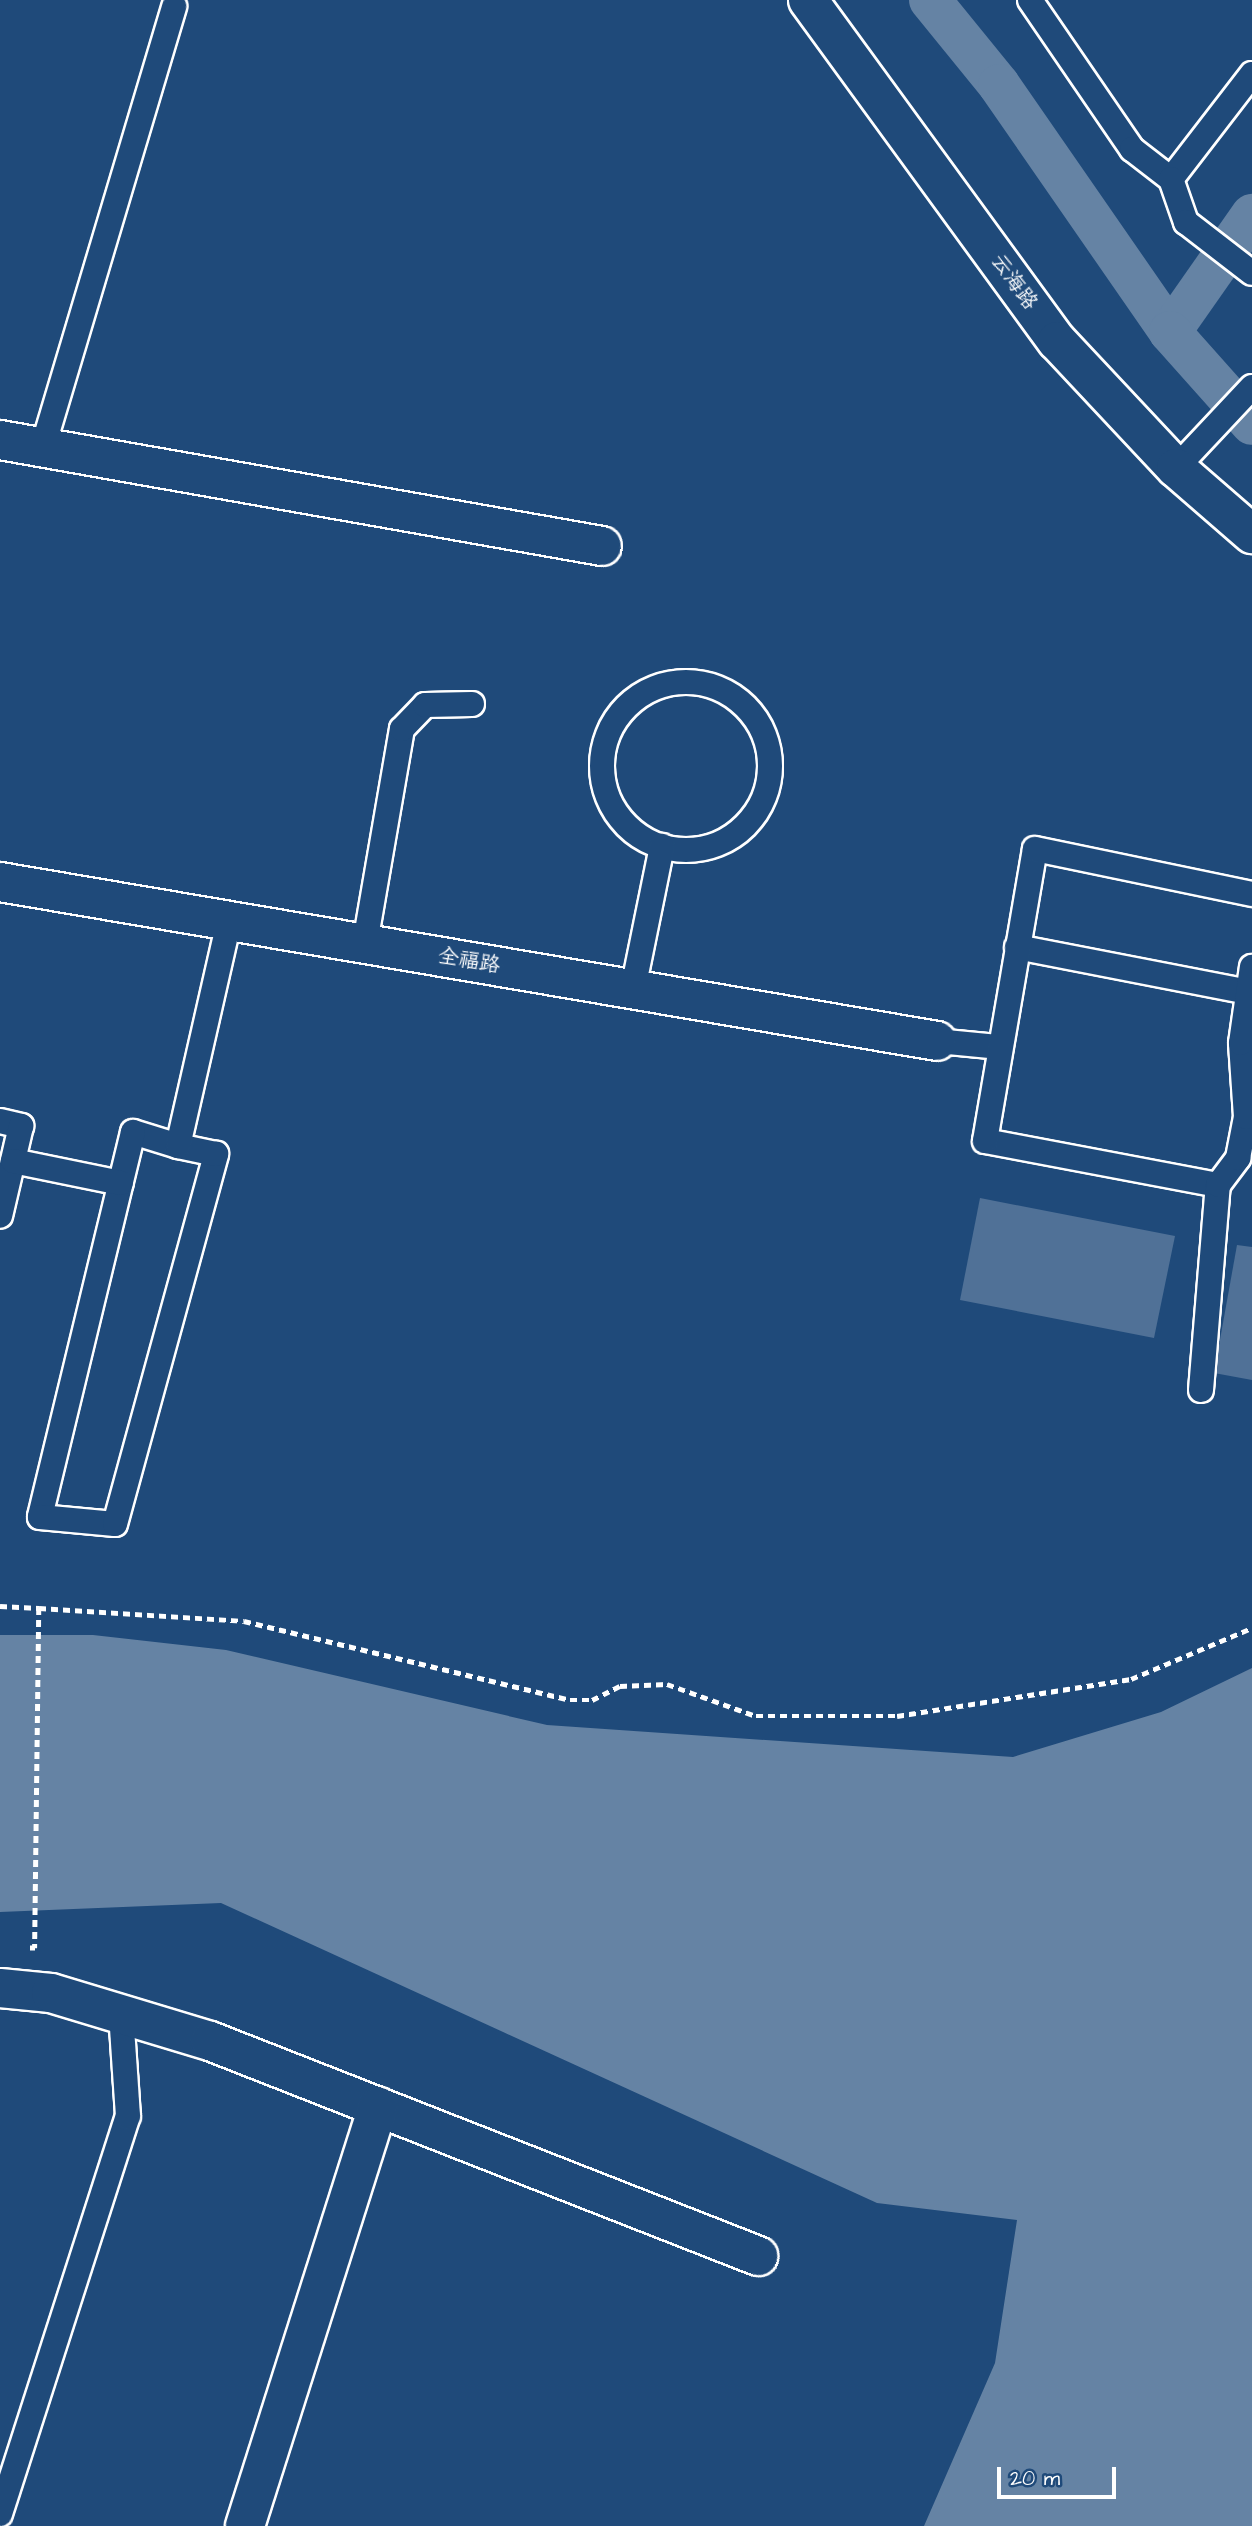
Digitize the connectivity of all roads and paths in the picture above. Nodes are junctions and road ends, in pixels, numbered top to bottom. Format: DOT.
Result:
graph roads {
  1 [pos="808,0"];
  2 [pos="1030,0"];
  3 [pos="174,6"];
  4 [pos="1252,74"];
  5 [pos="1171,179"];
  6 [pos="1252,273"];
  7 [pos="1252,387"];
  8 [pos="0,440"];
  9 [pos="42,450"];
  10 [pos="1176,468"];
  11 [pos="1252,534"];
  12 [pos="602,546"];
  13 [pos="471,704"];
  14 [pos="662,846"];
  15 [pos="0,882"];
  16 [pos="1252,894"];
  17 [pos="229,921"];
  18 [pos="366,943"];
  19 [pos="1017,947"];
  20 [pos="1252,967"];
  21 [pos="634,989"];
  22 [pos="1248,992"];
  23 [pos="937,1041"];
  24 [pos="999,1048"];
  25 [pos="0,1121"];
  26 [pos="178,1146"];
  27 [pos="13,1161"];
  28 [pos="121,1183"];
  29 [pos="1218,1185"];
  30 [pos="0,1216"];
  31 [pos="1201,1390"];
  32 [pos="0,1606"];
  33 [pos="39,1608"];
  34 [pos="1252,1628"];
  35 [pos="23,1949"];
  36 [pos="0,1988"];
  37 [pos="121,2014"];
  38 [pos="378,2107"];
  39 [pos="758,2256"];
  40 [pos="0,2514"];
  41 [pos="245,2526"];
  1 -- 10 [label="street, 云海路"];
  2 -- 5 [label="lane"];
  3 -- 9 [label="lane"];
  4 -- 5 [label="lane"];
  5 -- 6 [label="lane"];
  7 -- 10 [label="lane"];
  8 -- 9 [label="street"];
  9 -- 12 [label="street"];
  10 -- 11 [label="street, 云海路"];
  13 -- 18 [label="lane"];
  14 -- 14 [label="lane"];
  14 -- 21 [label="lane"];
  15 -- 17 [label="street, 全福路"];
  16 -- 19 [label="lane"];
  17 -- 18 [label="street, 全福路"];
  17 -- 26 [label="lane"];
  18 -- 21 [label="street, 全福路"];
  19 -- 22 [label="lane"];
  19 -- 24 [label="lane"];
  20 -- 22 [label="lane"];
  21 -- 23 [label="street, 全福路"];
  22 -- 29 [label="lane"];
  23 -- 24 [label="lane"];
  24 -- 29 [label="lane"];
  25 -- 27 [label="lane"];
  26 -- 28 [label="lane"];
  26 -- 28 [label="lane"];
  27 -- 28 [label="lane"];
  27 -- 30 [label="lane"];
  29 -- 31 [label="lane"];
  32 -- 33 [label="path"];
  33 -- 34 [label="path"];
  33 -- 35 [label="path"];
  36 -- 37 [label="street"];
  37 -- 38 [label="street"];
  37 -- 40 [label="lane"];
  38 -- 39 [label="street"];
  38 -- 41 [label="street"];
}
